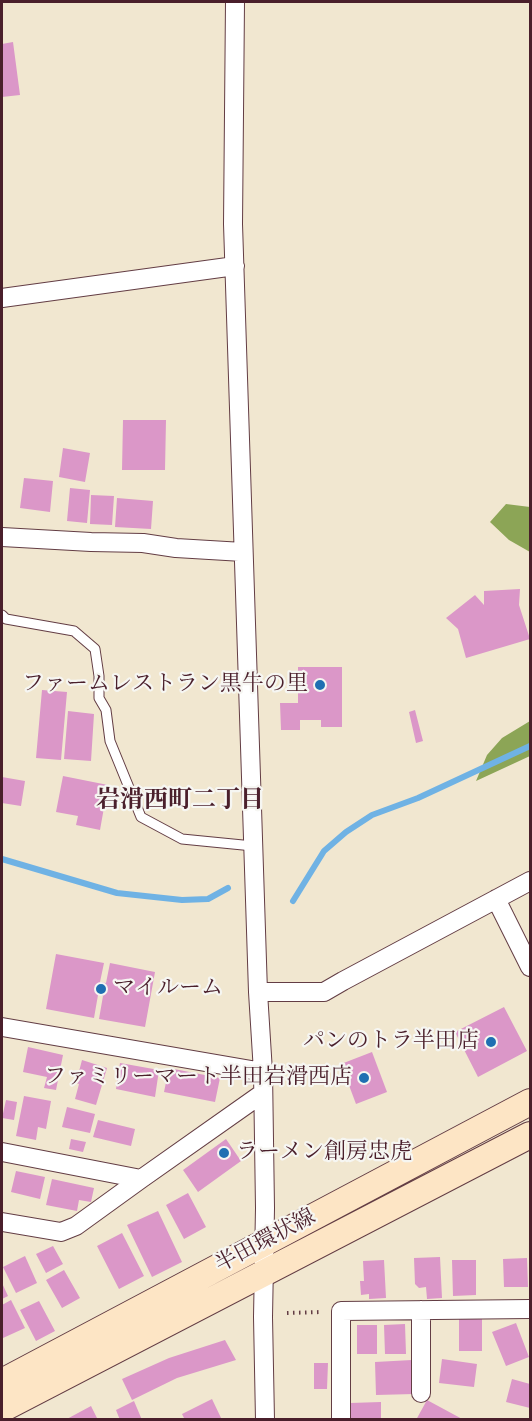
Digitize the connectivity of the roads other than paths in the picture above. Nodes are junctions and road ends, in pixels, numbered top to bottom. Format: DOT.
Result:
graph roads {
  1 [pos="237,3"];
  2 [pos="235,266"];
  3 [pos="2,298"];
  4 [pos="2,537"];
  5 [pos="243,552"];
  6 [pos="2,615"];
  7 [pos="253,846"];
  8 [pos="531,881"];
  9 [pos="496,899"];
  10 [pos="531,967"];
  11 [pos="258,992"];
  12 [pos="2,1027"];
  13 [pos="263,1072"];
  14 [pos="263,1093"];
  15 [pos="531,1102"];
  16 [pos="531,1135"];
  17 [pos="2,1152"];
  18 [pos="141,1179"];
  19 [pos="2,1222"];
  20 [pos="264,1244"];
  21 [pos="264,1272"];
  22 [pos="531,1309"];
  23 [pos="421,1310"];
  24 [pos="2,1382"];
  25 [pos="421,1392"];
  26 [pos="2,1409"];
  27 [pos="265,1419"];
  28 [pos="341,1419"];
  1 -- 2 [label="street"];
  2 -- 3 [label="street"];
  2 -- 5 [label="street"];
  4 -- 5 [label="street"];
  5 -- 7 [label="street"];
  6 -- 7 [label="lane"];
  7 -- 11 [label="street"];
  8 -- 9 [label="street"];
  9 -- 10 [label="street"];
  9 -- 11 [label="street"];
  11 -- 13 [label="street"];
  12 -- 13 [label="street"];
  13 -- 14 [label="street"];
  14 -- 18 [label="street"];
  14 -- 20 [label="street"];
  15 -- 20 [label="main road, 半田環状線"];
  16 -- 21 [label="main road, 半田環状線"];
  17 -- 18 [label="street"];
  18 -- 19 [label="street"];
  20 -- 21 [label="street"];
  20 -- 24 [label="main road, 半田環状線"];
  21 -- 26 [label="main road, 半田環状線"];
  21 -- 27 [label="street"];
  22 -- 23 [label="street"];
  23 -- 25 [label="street"];
  23 -- 28 [label="street"];
}
